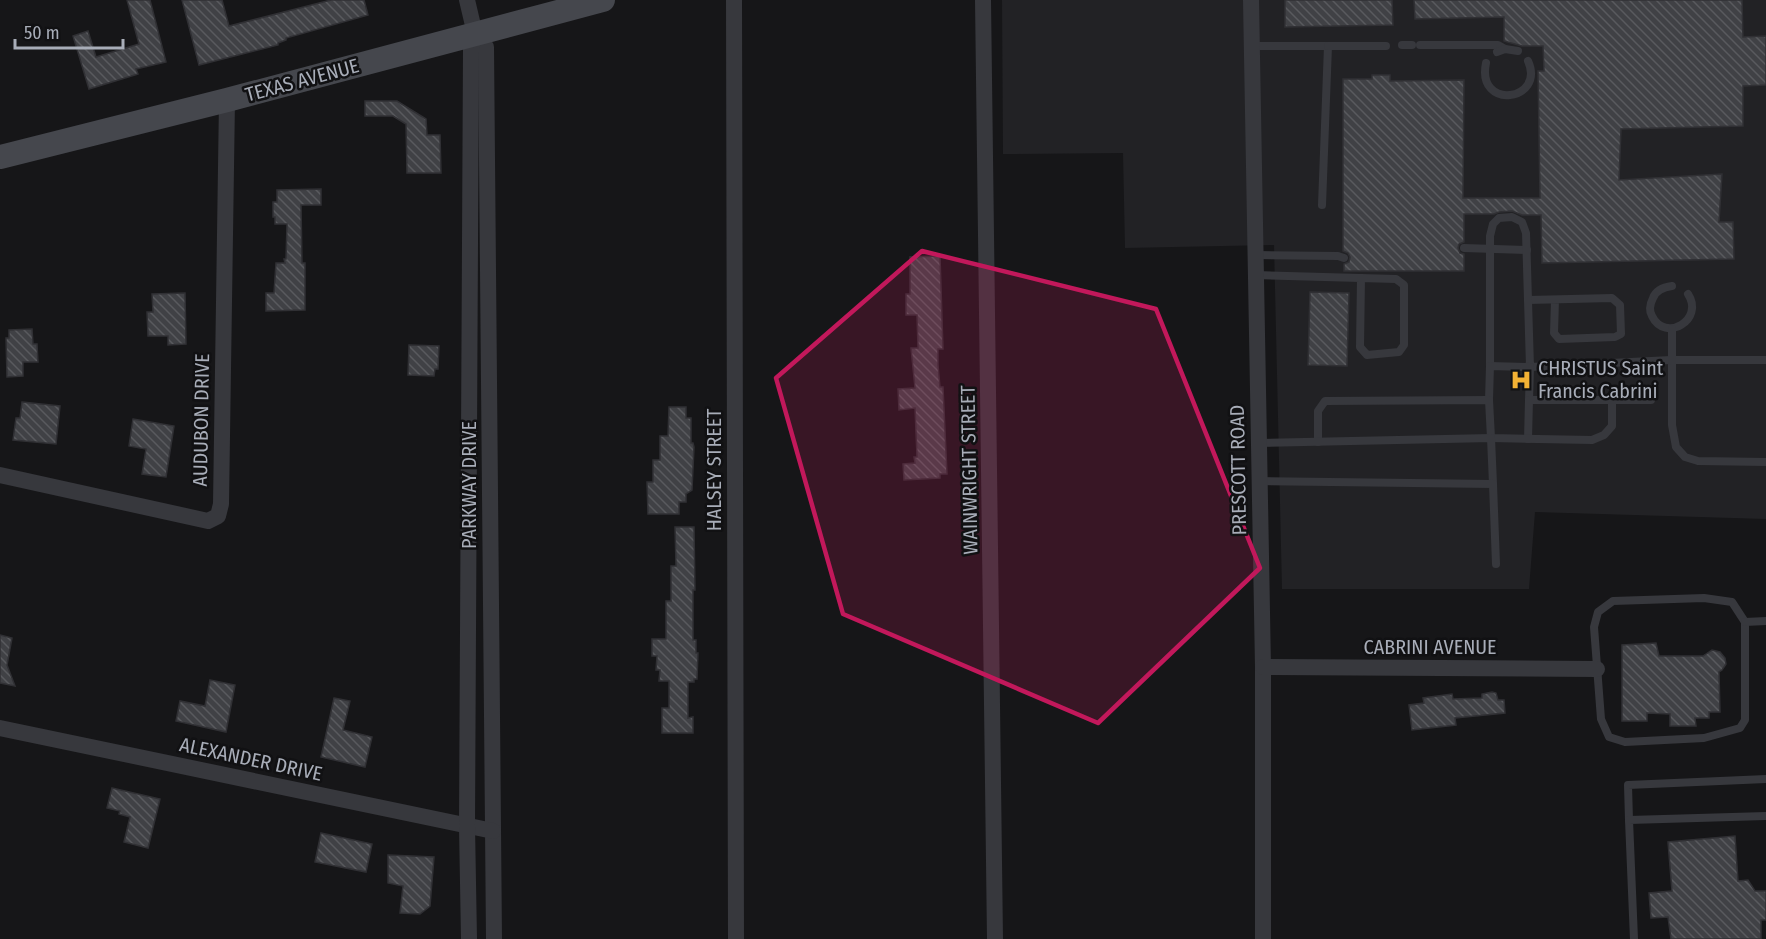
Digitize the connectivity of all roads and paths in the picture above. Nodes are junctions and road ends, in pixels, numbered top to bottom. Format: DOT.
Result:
graph roads {
  1 [pos="467,0"];
  2 [pos="603,0"];
  3 [pos="734,0"];
  4 [pos="983,0"];
  5 [pos="1251,0"];
  6 [pos="476,34"];
  7 [pos="1402,45"];
  8 [pos="1252,46"];
  9 [pos="1328,46"];
  10 [pos="1386,46"];
  11 [pos="1518,51"];
  12 [pos="1528,61"];
  13 [pos="1486,63"];
  14 [pos="227,100"];
  15 [pos="0,157"];
  16 [pos="1322,205"];
  17 [pos="1466,250"];
  18 [pos="1490,250"];
  19 [pos="1527,250"];
  20 [pos="1256,255"];
  21 [pos="1342,256"];
  22 [pos="1256,275"];
  23 [pos="1361,278"];
  24 [pos="1672,286"];
  25 [pos="1688,294"];
  26 [pos="1528,300"];
  27 [pos="1555,300"];
  28 [pos="1672,329"];
  29 [pos="1671,360"];
  30 [pos="1766,360"];
  31 [pos="1490,366"];
  32 [pos="1530,367"];
  33 [pos="1489,400"];
  34 [pos="1529,400"];
  35 [pos="1612,400"];
  36 [pos="1651,400"];
  37 [pos="1491,438"];
  38 [pos="1528,439"];
  39 [pos="1318,442"];
  40 [pos="1259,443"];
  41 [pos="1766,462"];
  42 [pos="0,475"];
  43 [pos="1260,481"];
  44 [pos="1493,484"];
  45 [pos="1496,564"];
  46 [pos="1766,621"];
  47 [pos="1745,622"];
  48 [pos="1263,667"];
  49 [pos="1597,669"];
  50 [pos="0,728"];
  51 [pos="1766,779"];
  52 [pos="1766,816"];
  53 [pos="1629,820"];
  54 [pos="467,826"];
  55 [pos="493,831"];
  56 [pos="469,939"];
  57 [pos="494,939"];
  58 [pos="736,939"];
  59 [pos="994,939"];
  60 [pos="1263,939"];
  61 [pos="1634,939"];
  1 -- 6 [label="street, PARKWAY DRIVE"];
  2 -- 6 [label="street, TEXAS AVENUE"];
  3 -- 58 [label="street, HALSEY STREET"];
  4 -- 59 [label="street, WAINWRIGHT STREET"];
  5 -- 8 [label="street, PRESCOTT ROAD"];
  6 -- 14 [label="street, TEXAS AVENUE"];
  6 -- 54 [label="street, PARKWAY DRIVE"];
  6 -- 55 [label="street, PARKWAY DRIVE"];
  7 -- 11 [label="lane"];
  8 -- 9 [label="lane"];
  8 -- 20 [label="street, PRESCOTT ROAD"];
  9 -- 10 [label="lane"];
  9 -- 16 [label="lane"];
  12 -- 13 [label="lane"];
  14 -- 15 [label="street, TEXAS AVENUE"];
  14 -- 42 [label="street, AUDUBON DRIVE"];
  17 -- 18 [label="lane"];
  18 -- 19 [label="lane"];
  18 -- 19 [label="lane"];
  18 -- 31 [label="lane"];
  19 -- 26 [label="lane"];
  20 -- 21 [label="lane"];
  20 -- 22 [label="street, PRESCOTT ROAD"];
  22 -- 23 [label="lane"];
  22 -- 40 [label="street, PRESCOTT ROAD"];
  23 -- 23 [label="lane"];
  24 -- 28 [label="lane"];
  25 -- 28 [label="lane"];
  26 -- 27 [label="lane"];
  26 -- 32 [label="lane"];
  27 -- 27 [label="lane"];
  28 -- 29 [label="lane"];
  29 -- 30 [label="lane"];
  29 -- 32 [label="lane"];
  29 -- 41 [label="lane"];
  31 -- 32 [label="lane"];
  31 -- 33 [label="lane"];
  32 -- 34 [label="lane"];
  33 -- 37 [label="lane"];
  33 -- 39 [label="lane"];
  34 -- 35 [label="lane"];
  34 -- 38 [label="lane"];
  35 -- 36 [label="lane"];
  35 -- 38 [label="lane"];
  37 -- 38 [label="lane"];
  37 -- 39 [label="lane"];
  37 -- 44 [label="lane"];
  39 -- 40 [label="lane"];
  40 -- 43 [label="street, PRESCOTT ROAD"];
  43 -- 44 [label="lane"];
  43 -- 48 [label="street, PRESCOTT ROAD"];
  44 -- 45 [label="lane"];
  46 -- 47 [label="lane"];
  47 -- 49 [label="lane"];
  47 -- 49 [label="lane"];
  48 -- 49 [label="street, CABRINI AVENUE"];
  48 -- 60 [label="street, PRESCOTT ROAD"];
  50 -- 54 [label="street, ALEXANDER DRIVE"];
  51 -- 53 [label="lane"];
  52 -- 53 [label="lane"];
  53 -- 61 [label="lane"];
  54 -- 55 [label="street, ALEXANDER DRIVE"];
  54 -- 56 [label="street, PARKWAY DRIVE"];
  55 -- 57 [label="street, PARKWAY DRIVE"];
}
